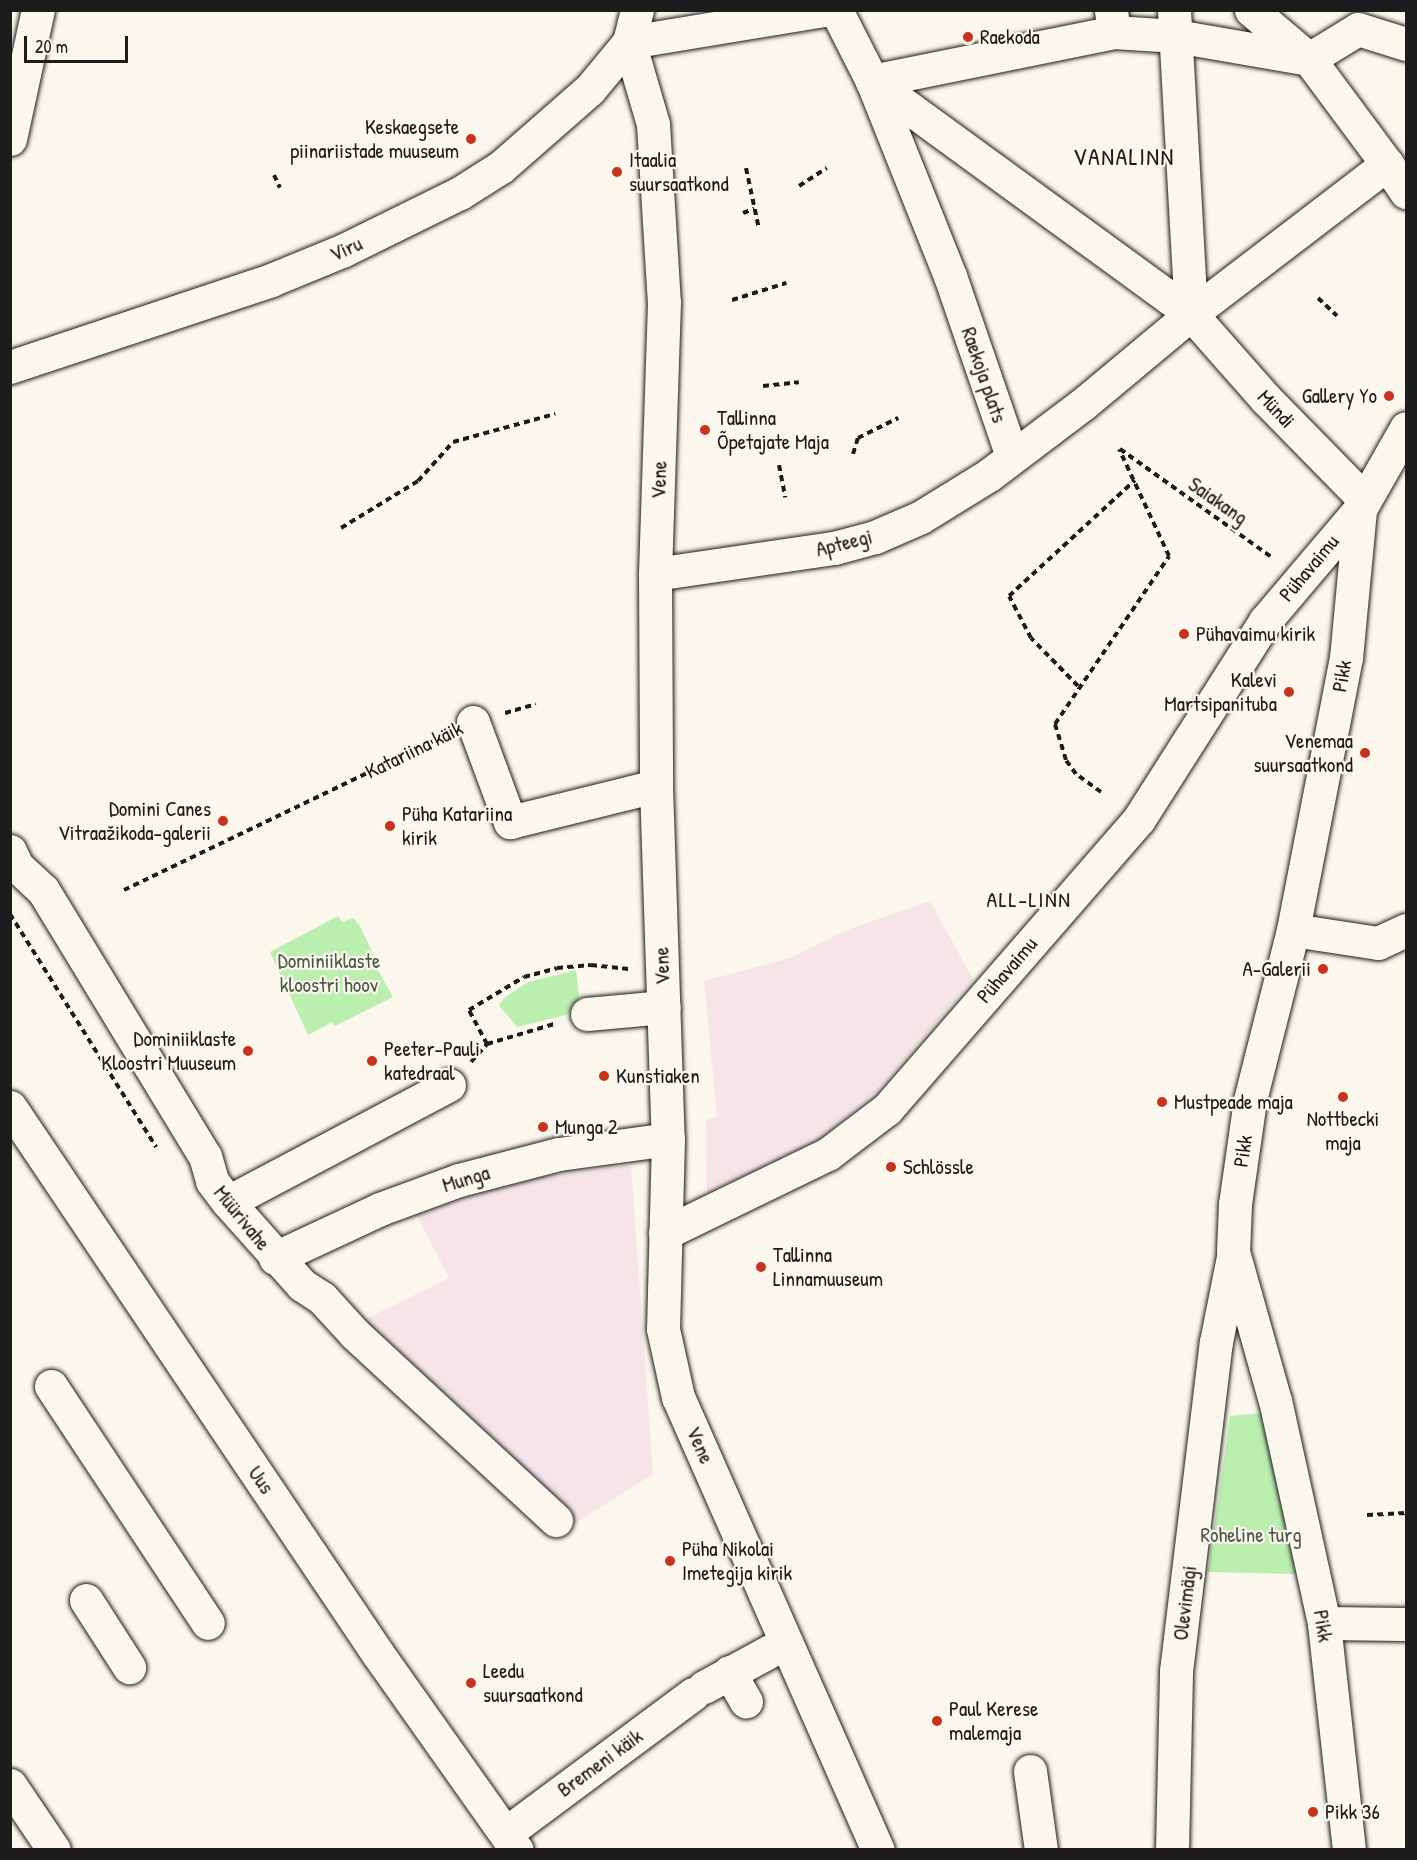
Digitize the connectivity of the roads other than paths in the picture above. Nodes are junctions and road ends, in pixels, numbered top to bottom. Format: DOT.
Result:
graph roads {
  1 [pos="38,10"];
  2 [pos="637,10"];
  3 [pos="824,10"];
  4 [pos="836,10"];
  5 [pos="1251,10"];
  6 [pos="1112,21"];
  7 [pos="1175,23"];
  8 [pos="628,42"];
  9 [pos="1407,44"];
  10 [pos="1309,59"];
  11 [pos="872,81"];
  12 [pos="10,139"];
  13 [pos="1387,164"];
  14 [pos="1407,192"];
  15 [pos="1191,314"];
  16 [pos="10,367"];
  17 [pos="1407,428"];
  18 [pos="1012,456"];
  19 [pos="1362,505"];
  20 [pos="655,574"];
  21 [pos="473,722"];
  22 [pos="656,786"];
  23 [pos="10,851"];
  24 [pos="1293,930"];
  25 [pos="1407,930"];
  26 [pos="664,1007"];
  27 [pos="587,1014"];
  28 [pos="449,1085"];
  29 [pos="11,1109"];
  30 [pos="669,1138"];
  31 [pos="228,1202"];
  32 [pos="665,1233"];
  33 [pos="1233,1252"];
  34 [pos="274,1258"];
  35 [pos="51,1386"];
  36 [pos="556,1520"];
  37 [pos="86,1599"];
  38 [pos="208,1623"];
  39 [pos="1324,1623"];
  40 [pos="1407,1624"];
  41 [pos="785,1643"];
  42 [pos="129,1667"];
  43 [pos="709,1684"];
  44 [pos="746,1701"];
  45 [pos="1030,1771"];
  46 [pos="10,1785"];
  47 [pos="511,1841"];
  48 [pos="54,1850"];
  49 [pos="878,1850"];
  50 [pos="1041,1850"];
  51 [pos="1172,1850"];
  52 [pos="1349,1850"];
  1 -- 12 [label="street"];
  2 -- 8 [label="street"];
  3 -- 8 [label="street"];
  4 -- 11 [label="street, Raekoja plats"];
  5 -- 10 [label="street"];
  6 -- 7 [label="street"];
  6 -- 11 [label="street"];
  7 -- 10 [label="street"];
  7 -- 15 [label="street"];
  8 -- 16 [label="street, Viru"];
  8 -- 20 [label="street, Vene"];
  9 -- 10 [label="street"];
  10 -- 13 [label="street"];
  11 -- 15 [label="street"];
  11 -- 18 [label="street, Raekoja plats"];
  13 -- 14 [label="street"];
  13 -- 15 [label="street, Raekoja plats"];
  15 -- 18 [label="street, Raekoja plats"];
  15 -- 19 [label="street, Mündi"];
  17 -- 19 [label="street, Pikk"];
  18 -- 20 [label="street, Apteegi"];
  19 -- 24 [label="street, Pikk"];
  19 -- 32 [label="street, Pühavaimu"];
  20 -- 22 [label="street, Vene"];
  21 -- 22 [label="street, Katariina käik"];
  22 -- 26 [label="street, Vene"];
  23 -- 31 [label="street, Müürivahe"];
  24 -- 25 [label="street"];
  24 -- 33 [label="street, Pikk"];
  26 -- 27 [label="street"];
  26 -- 30 [label="street, Vene"];
  28 -- 31 [label="street"];
  29 -- 47 [label="street, Uus"];
  30 -- 32 [label="street, Vene"];
  30 -- 34 [label="street, Munga"];
  31 -- 34 [label="street, Müürivahe"];
  32 -- 41 [label="street, Vene"];
  33 -- 39 [label="street, Pikk"];
  33 -- 51 [label="street, Olevimägi"];
  34 -- 36 [label="street, Müürivahe"];
  35 -- 38 [label="street"];
  37 -- 42 [label="street"];
  39 -- 40 [label="street"];
  39 -- 52 [label="street, Pikk"];
  41 -- 43 [label="street, Bremeni käik"];
  41 -- 49 [label="street, Vene"];
  43 -- 44 [label="street"];
  43 -- 47 [label="street, Bremeni käik"];
  45 -- 50 [label="street"];
  46 -- 48 [label="street"];
}
